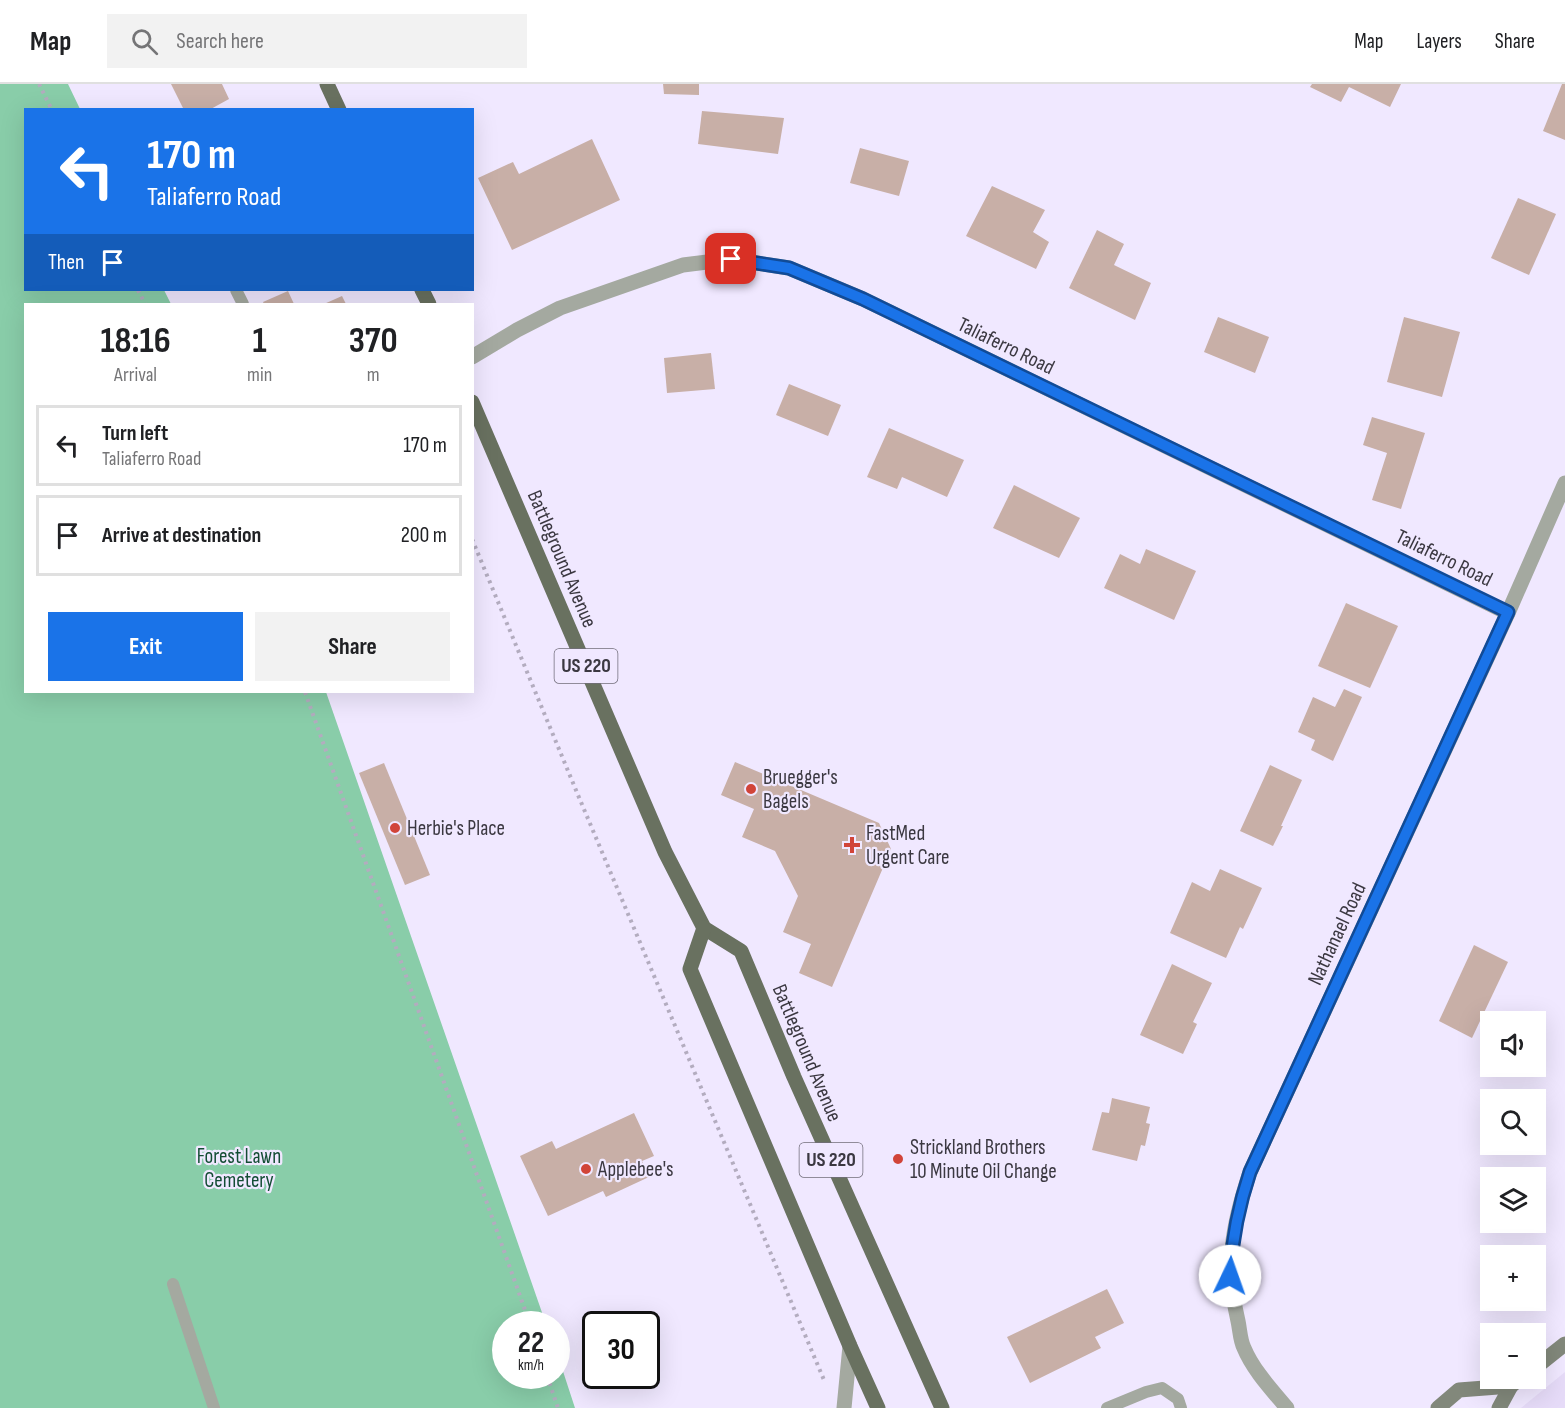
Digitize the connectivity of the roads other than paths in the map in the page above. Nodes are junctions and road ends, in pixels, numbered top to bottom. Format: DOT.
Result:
graph roads {
  1 [pos="327,84"];
  2 [pos="338,108"];
  3 [pos="474,356"];
  4 [pos="474,407"];
  5 [pos="1565,483"];
  6 [pos="1508,612"];
  7 [pos="704,928"];
  8 [pos="173,1284"];
  9 [pos="1565,1344"];
  10 [pos="850,1346"];
  11 [pos="1546,1359"];
  12 [pos="1480,1387"];
  13 [pos="1511,1389"];
  14 [pos="214,1408"];
  15 [pos="844,1408"];
  16 [pos="878,1408"];
  17 [pos="942,1408"];
  18 [pos="1107,1408"];
  19 [pos="1181,1408"];
  20 [pos="1287,1408"];
  21 [pos="1438,1408"];
  22 [pos="1499,1408"];
  1 -- 2 [label="main road"];
  3 -- 6 [label="street, Taliaferro Road"];
  4 -- 7 [label="main road, Battleground Avenue / US 220"];
  5 -- 6 [label="street, Nathanael Road"];
  6 -- 20 [label="street, Nathanael Road"];
  7 -- 10 [label="main road, US 220"];
  7 -- 17 [label="main road, Battleground Avenue / US 220"];
  8 -- 14 [label="lane"];
  9 -- 11 [label="main road"];
  10 -- 15 [label="street"];
  10 -- 16 [label="main road, US 220"];
  12 -- 21 [label="main road"];
  13 -- 22 [label="main road"];
  18 -- 19 [label="lane"];
}
